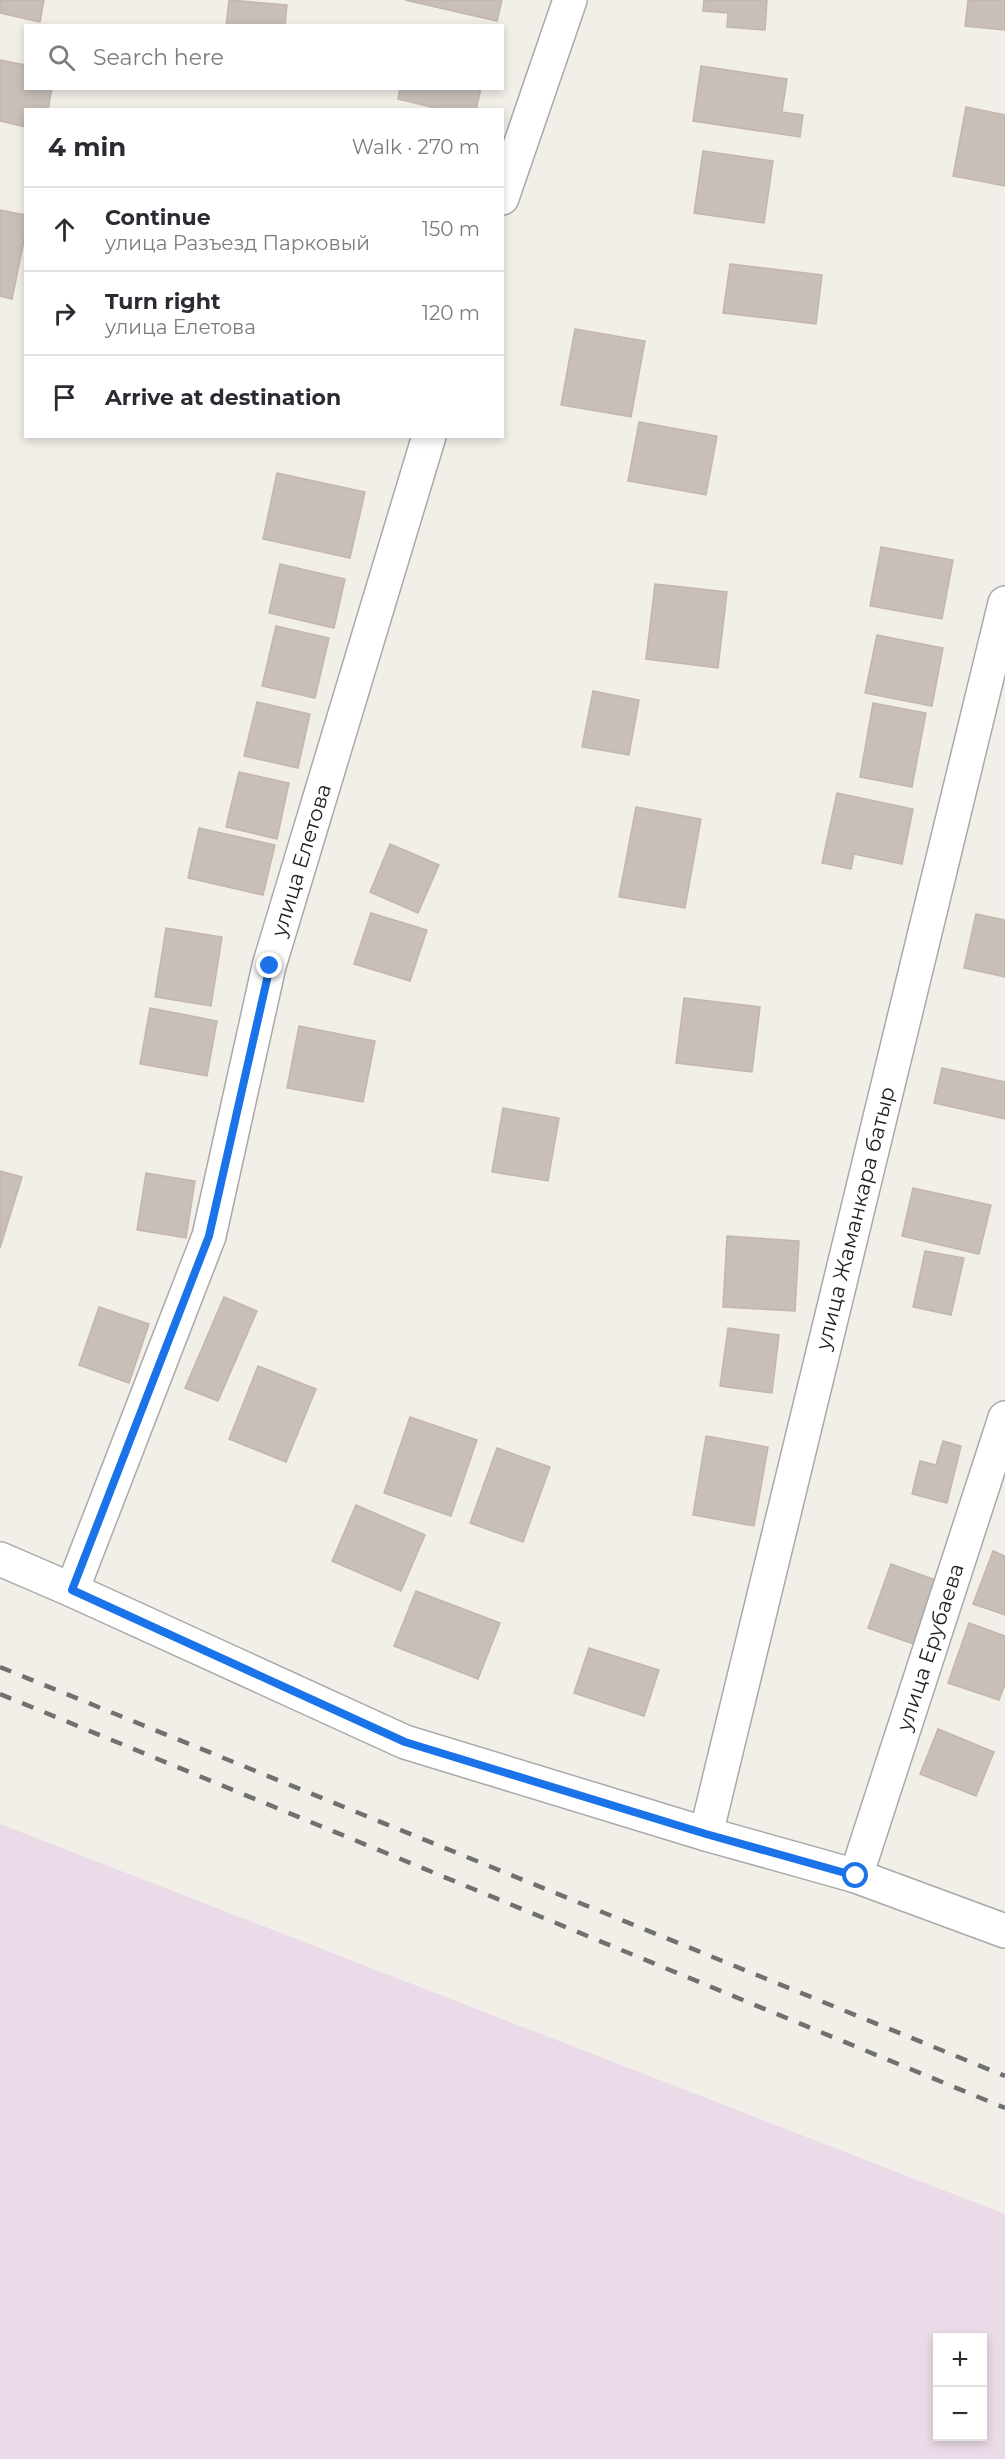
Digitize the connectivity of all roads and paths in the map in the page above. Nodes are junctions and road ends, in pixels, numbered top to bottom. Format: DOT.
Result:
graph roads {
  1 [pos="570,0"];
  2 [pos="504,192"];
  3 [pos="428,438"];
  4 [pos="1005,603"];
  5 [pos="1005,1418"];
  6 [pos="0,1559"];
  7 [pos="72,1590"];
  8 [pos="706,1834"];
  9 [pos="856,1876"];
  10 [pos="1005,1930"];
  1 -- 2 [label="street"];
  3 -- 7 [label="street, улица Елетова"];
  4 -- 8 [label="street, улица Жаманкара батыр"];
  5 -- 9 [label="street, улица Ерубаева"];
  6 -- 7 [label="street"];
  7 -- 8 [label="street"];
  8 -- 9 [label="street"];
  9 -- 10 [label="street"];
}
